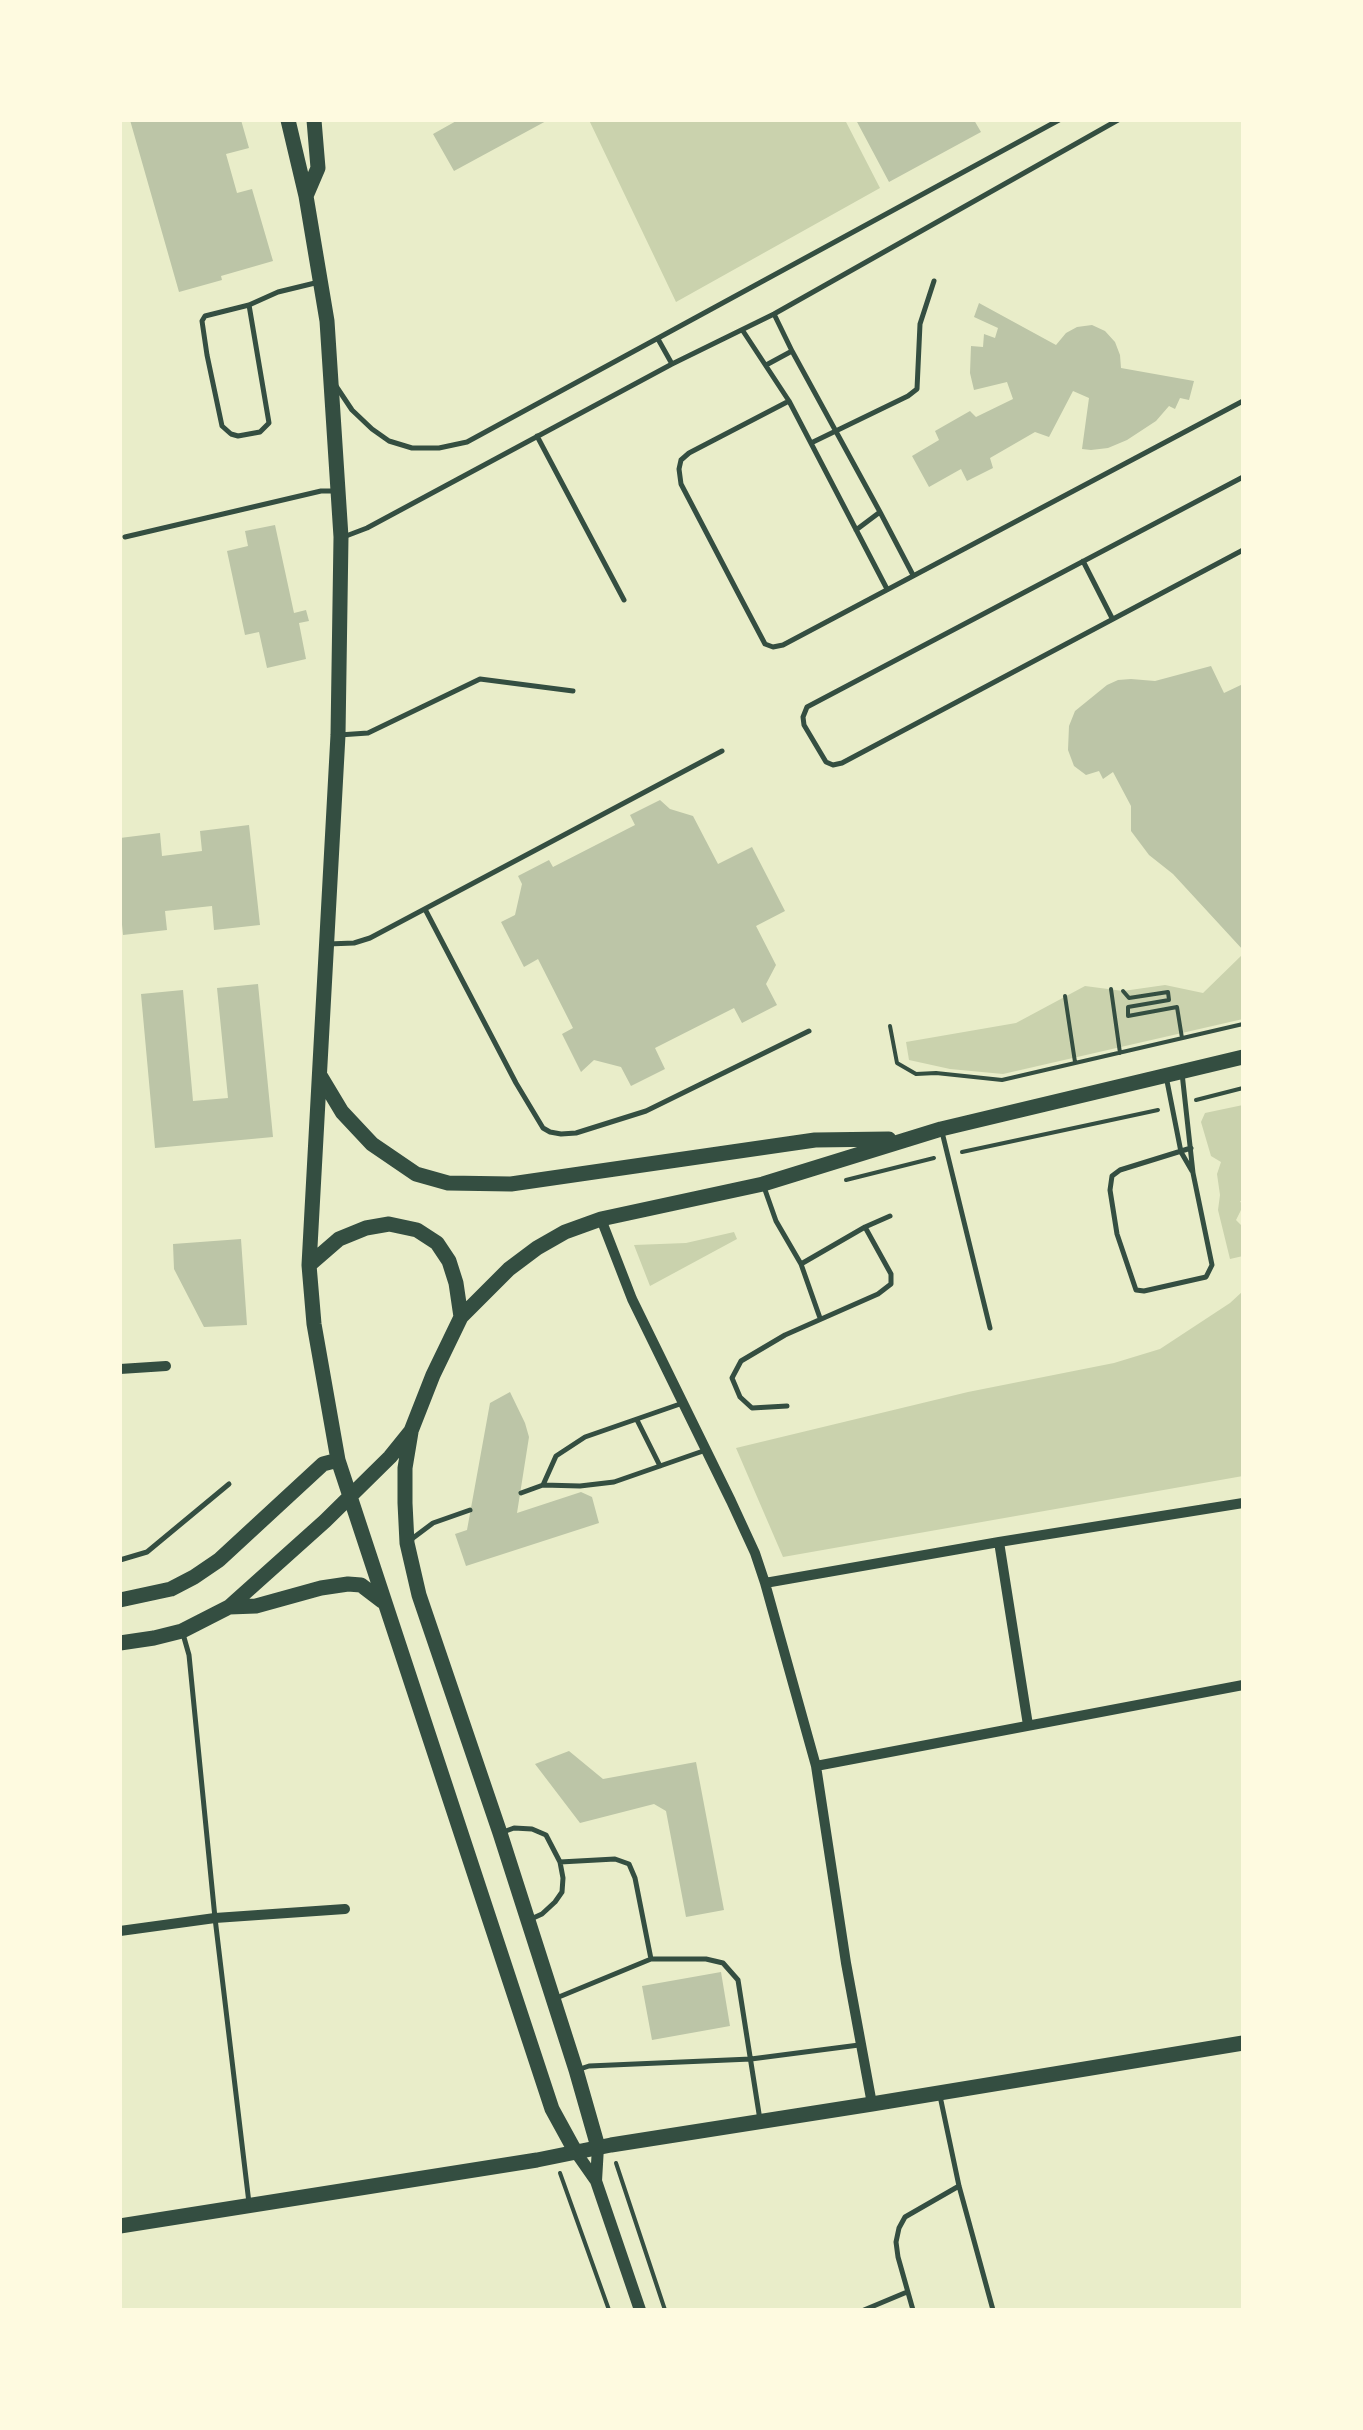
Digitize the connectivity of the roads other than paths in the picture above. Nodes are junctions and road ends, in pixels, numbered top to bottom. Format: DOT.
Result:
graph roads {
  1 [pos="288,120"];
  2 [pos="314,120"];
  3 [pos="1059,120"];
  4 [pos="1118,120"];
  5 [pos="1049,122"];
  6 [pos="306,196"];
  7 [pos="934,280"];
  8 [pos="321,282"];
  9 [pos="249,305"];
  10 [pos="774,314"];
  11 [pos="743,331"];
  12 [pos="658,339"];
  13 [pos="792,352"];
  14 [pos="672,364"];
  15 [pos="767,365"];
  16 [pos="332,380"];
  17 [pos="788,401"];
  18 [pos="1243,401"];
  19 [pos="835,431"];
  20 [pos="537,436"];
  21 [pos="811,443"];
  22 [pos="1243,477"];
  23 [pos="338,490"];
  24 [pos="880,512"];
  25 [pos="856,530"];
  26 [pos="125,537"];
  27 [pos="340,538"];
  28 [pos="1243,550"];
  29 [pos="1083,561"];
  30 [pos="913,576"];
  31 [pos="887,589"];
  32 [pos="624,600"];
  33 [pos="1112,618"];
  34 [pos="574,690"];
  35 [pos="338,735"];
  36 [pos="722,751"];
  37 [pos="426,910"];
  38 [pos="328,944"];
  39 [pos="809,1031"];
  40 [pos="1243,1057"];
  41 [pos="1174,1074"];
  42 [pos="321,1077"];
  43 [pos="941,1129"];
  44 [pos="906,1138"];
  45 [pos="1191,1148"];
  46 [pos="1181,1152"];
  47 [pos="1194,1173"];
  48 [pos="763,1184"];
  49 [pos="890,1216"];
  50 [pos="601,1219"];
  51 [pos="865,1226"];
  52 [pos="801,1264"];
  53 [pos="309,1265"];
  54 [pos="461,1317"];
  55 [pos="820,1319"];
  56 [pos="990,1328"];
  57 [pos="166,1366"];
  58 [pos="120,1370"];
  59 [pos="684,1403"];
  60 [pos="788,1406"];
  61 [pos="637,1420"];
  62 [pos="412,1431"];
  63 [pos="706,1450"];
  64 [pos="338,1460"];
  65 [pos="660,1466"];
  66 [pos="229,1484"];
  67 [pos="544,1484"];
  68 [pos="521,1492"];
  69 [pos="350,1497"];
  70 [pos="1243,1504"];
  71 [pos="470,1510"];
  72 [pos="998,1542"];
  73 [pos="407,1543"];
  74 [pos="120,1560"];
  75 [pos="765,1583"];
  76 [pos="120,1600"];
  77 [pos="385,1603"];
  78 [pos="229,1606"];
  79 [pos="182,1631"];
  80 [pos="120,1643"];
  81 [pos="1243,1685"];
  82 [pos="1028,1726"];
  83 [pos="816,1766"];
  84 [pos="500,1834"];
  85 [pos="560,1862"];
  86 [pos="344,1909"];
  87 [pos="214,1918"];
  88 [pos="526,1921"];
  89 [pos="120,1931"];
  90 [pos="652,1959"];
  91 [pos="552,2000"];
  92 [pos="1243,2043"];
  93 [pos="862,2044"];
  94 [pos="752,2060"];
  95 [pos="576,2070"];
  96 [pos="940,2093"];
  97 [pos="872,2104"];
  98 [pos="760,2122"];
  99 [pos="604,2146"];
  100 [pos="574,2152"];
  101 [pos="596,2180"];
  102 [pos="959,2186"];
  103 [pos="249,2205"];
  104 [pos="120,2226"];
  105 [pos="907,2292"];
  106 [pos="640,2310"];
  107 [pos="864,2310"];
  108 [pos="913,2310"];
  109 [pos="993,2310"];
  1 -- 6 [label="main road"];
  2 -- 6 [label="main road"];
  3 -- 5 [label="lane"];
  4 -- 10 [label="lane"];
  5 -- 12 [label="lane"];
  6 -- 8 [label="main road"];
  7 -- 19 [label="lane"];
  8 -- 9 [label="lane"];
  8 -- 16 [label="main road"];
  9 -- 9 [label="lane"];
  10 -- 11 [label="lane"];
  10 -- 13 [label="lane"];
  11 -- 14 [label="lane"];
  11 -- 15 [label="lane"];
  12 -- 14 [label="lane"];
  12 -- 16 [label="lane"];
  13 -- 15 [label="lane"];
  13 -- 19 [label="lane"];
  14 -- 20 [label="lane"];
  15 -- 17 [label="lane"];
  16 -- 23 [label="main road"];
  17 -- 21 [label="lane"];
  17 -- 31 [label="lane"];
  18 -- 30 [label="lane"];
  19 -- 21 [label="lane"];
  19 -- 24 [label="lane"];
  20 -- 27 [label="lane"];
  20 -- 32 [label="lane"];
  21 -- 25 [label="lane"];
  22 -- 29 [label="lane"];
  23 -- 26 [label="lane"];
  23 -- 27 [label="main road"];
  24 -- 25 [label="lane"];
  24 -- 30 [label="lane"];
  25 -- 31 [label="lane"];
  27 -- 35 [label="main road"];
  28 -- 33 [label="lane"];
  29 -- 33 [label="lane"];
  29 -- 33 [label="lane"];
  30 -- 31 [label="lane"];
  34 -- 35 [label="lane"];
  35 -- 38 [label="main road"];
  36 -- 37 [label="lane"];
  37 -- 38 [label="lane"];
  37 -- 39 [label="lane"];
  38 -- 42 [label="main road"];
  40 -- 41 [label="main road"];
  41 -- 43 [label="main road"];
  41 -- 45 [label="lane"];
  41 -- 46 [label="lane"];
  42 -- 44 [label="main road"];
  42 -- 53 [label="main road"];
  43 -- 44 [label="main road"];
  43 -- 56 [label="lane"];
  44 -- 48 [label="main road"];
  45 -- 46 [label="lane"];
  45 -- 47 [label="lane"];
  46 -- 47 [label="lane"];
  46 -- 47 [label="lane"];
  48 -- 50 [label="main road"];
  48 -- 52 [label="lane"];
  49 -- 51 [label="lane"];
  50 -- 54 [label="main road"];
  50 -- 59 [label="street"];
  51 -- 52 [label="lane"];
  51 -- 55 [label="lane"];
  52 -- 55 [label="lane"];
  53 -- 54 [label="main road"];
  53 -- 64 [label="main road"];
  54 -- 62 [label="main road"];
  55 -- 60 [label="lane"];
  57 -- 58 [label="street"];
  59 -- 61 [label="lane"];
  59 -- 63 [label="street"];
  61 -- 65 [label="lane"];
  61 -- 67 [label="lane"];
  62 -- 69 [label="main road"];
  62 -- 73 [label="main road"];
  63 -- 65 [label="lane"];
  63 -- 75 [label="street"];
  64 -- 69 [label="main road"];
  64 -- 76 [label="main road"];
  65 -- 67 [label="lane"];
  66 -- 74 [label="lane"];
  67 -- 68 [label="lane"];
  69 -- 77 [label="main road"];
  69 -- 78 [label="main road"];
  70 -- 72 [label="street"];
  71 -- 73 [label="lane"];
  72 -- 75 [label="street"];
  72 -- 82 [label="street"];
  73 -- 84 [label="main road"];
  75 -- 83 [label="street"];
  77 -- 78 [label="main road"];
  77 -- 100 [label="main road"];
  78 -- 79 [label="main road"];
  79 -- 80 [label="main road"];
  79 -- 87 [label="lane"];
  81 -- 82 [label="street"];
  82 -- 83 [label="street"];
  83 -- 93 [label="street"];
  84 -- 85 [label="lane"];
  84 -- 88 [label="main road"];
  85 -- 88 [label="lane"];
  85 -- 90 [label="lane"];
  86 -- 87 [label="street"];
  87 -- 89 [label="street"];
  87 -- 103 [label="lane"];
  88 -- 91 [label="main road"];
  90 -- 91 [label="lane"];
  90 -- 94 [label="lane"];
  91 -- 95 [label="main road"];
  92 -- 96 [label="main road"];
  93 -- 94 [label="lane"];
  93 -- 97 [label="street"];
  94 -- 95 [label="lane"];
  94 -- 98 [label="lane"];
  95 -- 99 [label="main road"];
  96 -- 97 [label="main road"];
  96 -- 102 [label="lane"];
  97 -- 98 [label="main road"];
  98 -- 99 [label="main road"];
  99 -- 100 [label="main road"];
  99 -- 101 [label="street"];
  100 -- 101 [label="street"];
  100 -- 103 [label="main road"];
  101 -- 106 [label="street"];
  102 -- 105 [label="lane"];
  102 -- 109 [label="lane"];
  103 -- 104 [label="main road"];
  105 -- 107 [label="lane"];
  105 -- 108 [label="lane"];
}
